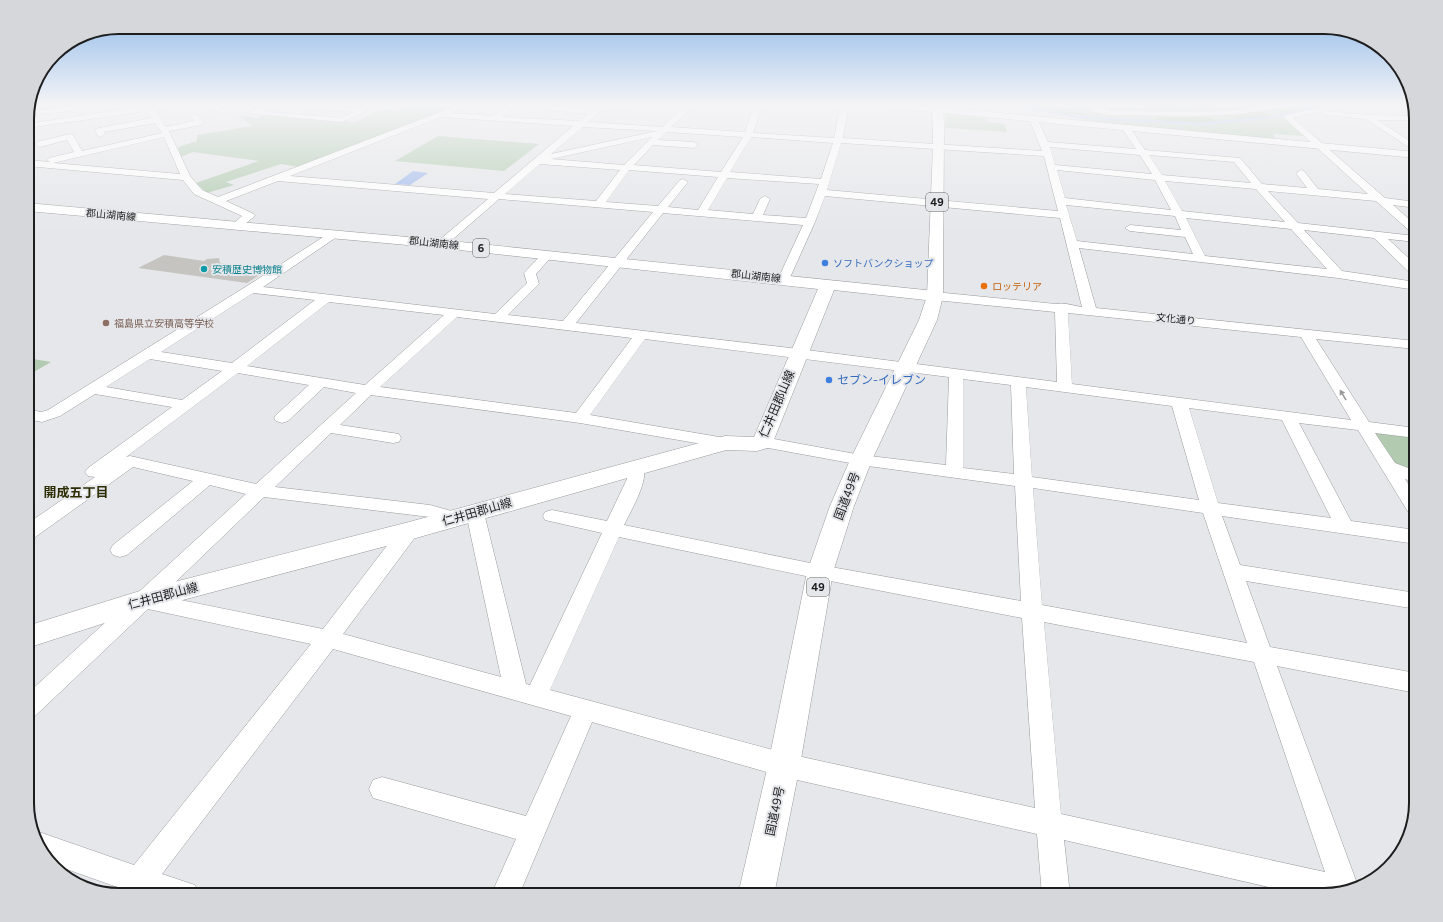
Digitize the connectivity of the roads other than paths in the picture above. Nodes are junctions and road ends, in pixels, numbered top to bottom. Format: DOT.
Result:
graph roads {
  1 [pos="75,147"];
  2 [pos="107,147"];
  3 [pos="173,147"];
  4 [pos="354,147"];
  5 [pos="554,147"];
  6 [pos="593,147"];
  7 [pos="647,147"];
  8 [pos="740,147"];
  9 [pos="835,147"];
  10 [pos="939,147"];
  11 [pos="976,147"];
  12 [pos="1140,147"];
  13 [pos="1320,147"];
  14 [pos="1330,147"];
  15 [pos="1046,149"];
  16 [pos="1144,152"];
  17 [pos="79,154"];
  18 [pos="1409,154"];
  19 [pos="538,160"];
  20 [pos="1149,161"];
  21 [pos="34,163"];
  22 [pos="34,164"];
  23 [pos="1051,167"];
  24 [pos="626,168"];
  25 [pos="1245,170"];
  26 [pos="1301,173"];
  27 [pos="723,175"];
  28 [pos="186,177"];
  29 [pos="1158,177"];
  30 [pos="274,178"];
  31 [pos="683,182"];
  32 [pos="825,182"];
  33 [pos="1258,186"];
  34 [pos="822,193"];
  35 [pos="1320,193"];
  36 [pos="495,196"];
  37 [pos="765,199"];
  38 [pos="1299,200"];
  39 [pos="1380,200"];
  40 [pos="218,201"];
  41 [pos="1061,201"];
  42 [pos="937,204"];
  43 [pos="1409,204"];
  44 [pos="599,205"];
  45 [pos="34,208"];
  46 [pos="660,210"];
  47 [pos="701,213"];
  48 [pos="1179,214"];
  49 [pos="1283,214"];
  50 [pos="1064,215"];
  51 [pos="756,217"];
  52 [pos="810,222"];
  53 [pos="1292,225"];
  54 [pos="1409,225"];
  55 [pos="236,226"];
  56 [pos="1130,228"];
  57 [pos="1409,229"];
  58 [pos="336,234"];
  59 [pos="1189,234"];
  60 [pos="1377,235"];
  61 [pos="1409,238"];
  62 [pos="441,244"];
  63 [pos="1071,244"];
  64 [pos="547,255"];
  65 [pos="1202,259"];
  66 [pos="619,262"];
  67 [pos="1409,265"];
  68 [pos="1338,274"];
  69 [pos="784,279"];
  70 [pos="828,285"];
  71 [pos="1409,285"];
  72 [pos="251,289"];
  73 [pos="935,296"];
  74 [pos="326,298"];
  75 [pos="1061,307"];
  76 [pos="1090,311"];
  77 [pos="454,314"];
  78 [pos="498,318"];
  79 [pos="566,326"];
  80 [pos="1305,333"];
  81 [pos="641,335"];
  82 [pos="1409,344"];
  83 [pos="799,353"];
  84 [pos="148,354"];
  85 [pos="905,368"];
  86 [pos="234,369"];
  87 [pos="956,374"];
  88 [pos="321,382"];
  89 [pos="1018,382"];
  90 [pos="1065,387"];
  91 [pos="92,389"];
  92 [pos="368,390"];
  93 [pos="1179,402"];
  94 [pos="184,405"];
  95 [pos="34,415"];
  96 [pos="1288,416"];
  97 [pos="282,418"];
  98 [pos="580,418"];
  99 [pos="1361,425"];
  100 [pos="327,428"];
  101 [pos="1409,432"];
  102 [pos="393,438"];
  103 [pos="763,442"];
  104 [pos="725,443"];
  105 [pos="861,460"];
  106 [pos="636,468"];
  107 [pos="1388,468"];
  108 [pos="94,472"];
  109 [pos="954,472"];
  110 [pos="1409,475"];
  111 [pos="206,479"];
  112 [pos="1023,481"];
  113 [pos="260,491"];
  114 [pos="1409,500"];
  115 [pos="1210,508"];
  116 [pos="465,515"];
  117 [pos="552,516"];
  118 [pos="34,527"];
  119 [pos="1345,527"];
  120 [pos="612,529"];
  121 [pos="409,532"];
  122 [pos="1409,536"];
  123 [pos="120,550"];
  124 [pos="1232,571"];
  125 [pos="820,572"];
  126 [pos="143,600"];
  127 [pos="1409,600"];
  128 [pos="1032,611"];
  129 [pos="34,635"];
  130 [pos="328,639"];
  131 [pos="1262,655"];
  132 [pos="1409,682"];
  133 [pos="526,694"];
  134 [pos="34,703"];
  135 [pos="586,710"];
  136 [pos="784,765"];
  137 [pos="382,789"];
  138 [pos="1049,824"];
  139 [pos="533,831"];
  140 [pos="49,850"];
  141 [pos="1342,886"];
  142 [pos="1332,887"];
  143 [pos="133,888"];
  144 [pos="508,888"];
  145 [pos="758,888"];
  146 [pos="1055,888"];
  1 -- 17 [label="street"];
  2 -- 17 [label="street"];
  3 -- 28 [label="street"];
  4 -- 30 [label="street"];
  5 -- 19 [label="street"];
  6 -- 19 [label="street"];
  7 -- 24 [label="street"];
  8 -- 27 [label="street"];
  9 -- 32 [label="street"];
  10 -- 42 [label="main road, 国道49号 / 49"];
  11 -- 15 [label="street"];
  12 -- 16 [label="street"];
  13 -- 39 [label="street"];
  14 -- 18 [label="main road"];
  15 -- 16 [label="street"];
  15 -- 23 [label="street"];
  16 -- 20 [label="street"];
  16 -- 25 [label="street"];
  17 -- 21 [label="street"];
  19 -- 24 [label="street"];
  19 -- 36 [label="street"];
  20 -- 25 [label="street"];
  20 -- 29 [label="street"];
  22 -- 28 [label="street"];
  23 -- 29 [label="street"];
  23 -- 41 [label="street"];
  24 -- 27 [label="street"];
  24 -- 44 [label="street"];
  25 -- 33 [label="street"];
  26 -- 35 [label="street"];
  27 -- 32 [label="street"];
  27 -- 47 [label="street"];
  28 -- 40 [label="street"];
  29 -- 33 [label="street"];
  29 -- 48 [label="street"];
  30 -- 36 [label="street"];
  30 -- 40 [label="street"];
  31 -- 46 [label="street"];
  32 -- 34 [label="street"];
  33 -- 35 [label="street"];
  33 -- 49 [label="street"];
  34 -- 42 [label="street"];
  34 -- 52 [label="street"];
  35 -- 38 [label="street"];
  35 -- 39 [label="street"];
  36 -- 44 [label="street"];
  36 -- 62 [label="street"];
  37 -- 51 [label="street"];
  39 -- 43 [label="street"];
  39 -- 54 [label="street"];
  40 -- 55 [label="street"];
  41 -- 48 [label="street"];
  41 -- 50 [label="street"];
  42 -- 50 [label="street"];
  42 -- 73 [label="main road, 国道49号 / 49"];
  44 -- 46 [label="street"];
  45 -- 55 [label="main road, 郡山湖南線 / 6"];
  46 -- 47 [label="street"];
  46 -- 66 [label="street"];
  47 -- 51 [label="street"];
  48 -- 53 [label="street"];
  48 -- 59 [label="street"];
  49 -- 53 [label="street"];
  49 -- 57 [label="street"];
  50 -- 63 [label="street"];
  51 -- 52 [label="street"];
  52 -- 69 [label="street"];
  53 -- 60 [label="street"];
  53 -- 68 [label="street"];
  55 -- 58 [label="main road, 郡山湖南線 / 6"];
  56 -- 59 [label="street"];
  58 -- 62 [label="main road, 郡山湖南線 / 6"];
  58 -- 72 [label="street"];
  59 -- 65 [label="street"];
  60 -- 61 [label="street"];
  60 -- 67 [label="street"];
  62 -- 64 [label="main road, 郡山湖南線 / 6"];
  63 -- 65 [label="street"];
  63 -- 76 [label="street"];
  64 -- 66 [label="main road, 郡山湖南線 / 6"];
  64 -- 78 [label="street"];
  65 -- 68 [label="street"];
  66 -- 69 [label="main road, 郡山湖南線 / 6"];
  66 -- 79 [label="street"];
  68 -- 71 [label="street"];
  69 -- 70 [label="main road, 郡山湖南線 / 6"];
  70 -- 73 [label="main road, 郡山湖南線 / 6"];
  70 -- 83 [label="main road, 仁井田郡山線"];
  72 -- 74 [label="street"];
  72 -- 84 [label="street"];
  73 -- 75 [label="street, 文化通り"];
  73 -- 85 [label="main road, 国道49号 / 49"];
  74 -- 77 [label="street"];
  74 -- 86 [label="street"];
  75 -- 76 [label="street, 文化通り"];
  75 -- 90 [label="street"];
  76 -- 80 [label="street, 文化通り"];
  77 -- 78 [label="street"];
  77 -- 92 [label="street"];
  78 -- 79 [label="street"];
  79 -- 81 [label="street"];
  80 -- 82 [label="street, 文化通り"];
  99 -- 80 [label="street, one-way"];
  81 -- 83 [label="street"];
  81 -- 98 [label="street"];
  83 -- 85 [label="street"];
  83 -- 103 [label="main road, 仁井田郡山線"];
  84 -- 86 [label="street"];
  84 -- 91 [label="street"];
  85 -- 87 [label="street"];
  85 -- 105 [label="main road, 国道49号 / 49"];
  86 -- 88 [label="street"];
  86 -- 94 [label="street"];
  87 -- 89 [label="street"];
  87 -- 109 [label="street"];
  88 -- 92 [label="street"];
  88 -- 97 [label="street"];
  89 -- 90 [label="street"];
  89 -- 112 [label="street"];
  90 -- 93 [label="street"];
  91 -- 94 [label="street"];
  91 -- 95 [label="street"];
  92 -- 98 [label="street"];
  92 -- 100 [label="street"];
  93 -- 96 [label="street"];
  93 -- 115 [label="street"];
  94 -- 108 [label="street"];
  96 -- 99 [label="street"];
  96 -- 119 [label="street"];
  98 -- 104 [label="street"];
  99 -- 101 [label="street"];
  99 -- 107 [label="street"];
  100 -- 102 [label="street"];
  100 -- 113 [label="street"];
  103 -- 104 [label="main road, 仁井田郡山線"];
  103 -- 105 [label="street"];
  104 -- 106 [label="main road, 仁井田郡山線"];
  105 -- 109 [label="street"];
  105 -- 125 [label="main road, 国道49号 / 49"];
  106 -- 116 [label="main road, 仁井田郡山線"];
  106 -- 120 [label="street"];
  107 -- 110 [label="street"];
  107 -- 114 [label="street"];
  108 -- 111 [label="street"];
  108 -- 118 [label="street"];
  109 -- 112 [label="street"];
  111 -- 113 [label="street"];
  111 -- 123 [label="street"];
  112 -- 115 [label="street"];
  112 -- 128 [label="street"];
  113 -- 116 [label="street"];
  113 -- 126 [label="street"];
  115 -- 119 [label="street"];
  115 -- 124 [label="street"];
  116 -- 121 [label="main road, 仁井田郡山線"];
  116 -- 133 [label="street"];
  117 -- 120 [label="street"];
  119 -- 122 [label="street"];
  120 -- 125 [label="street"];
  120 -- 133 [label="street"];
  121 -- 126 [label="main road, 仁井田郡山線"];
  121 -- 130 [label="street"];
  124 -- 127 [label="street"];
  124 -- 131 [label="street"];
  125 -- 128 [label="street"];
  125 -- 136 [label="main road, 国道49号 / 49"];
  126 -- 129 [label="main road, 仁井田郡山線"];
  126 -- 130 [label="street"];
  126 -- 134 [label="street"];
  128 -- 131 [label="street"];
  128 -- 138 [label="street"];
  130 -- 133 [label="street"];
  130 -- 143 [label="street"];
  131 -- 132 [label="street"];
  131 -- 141 [label="street"];
  133 -- 135 [label="street"];
  135 -- 136 [label="street"];
  135 -- 139 [label="street"];
  136 -- 138 [label="street"];
  136 -- 145 [label="main road, 国道49号 / 49"];
  137 -- 139 [label="street"];
  138 -- 142 [label="street"];
  138 -- 146 [label="street"];
  139 -- 144 [label="street"];
  140 -- 143 [label="street"];
}
